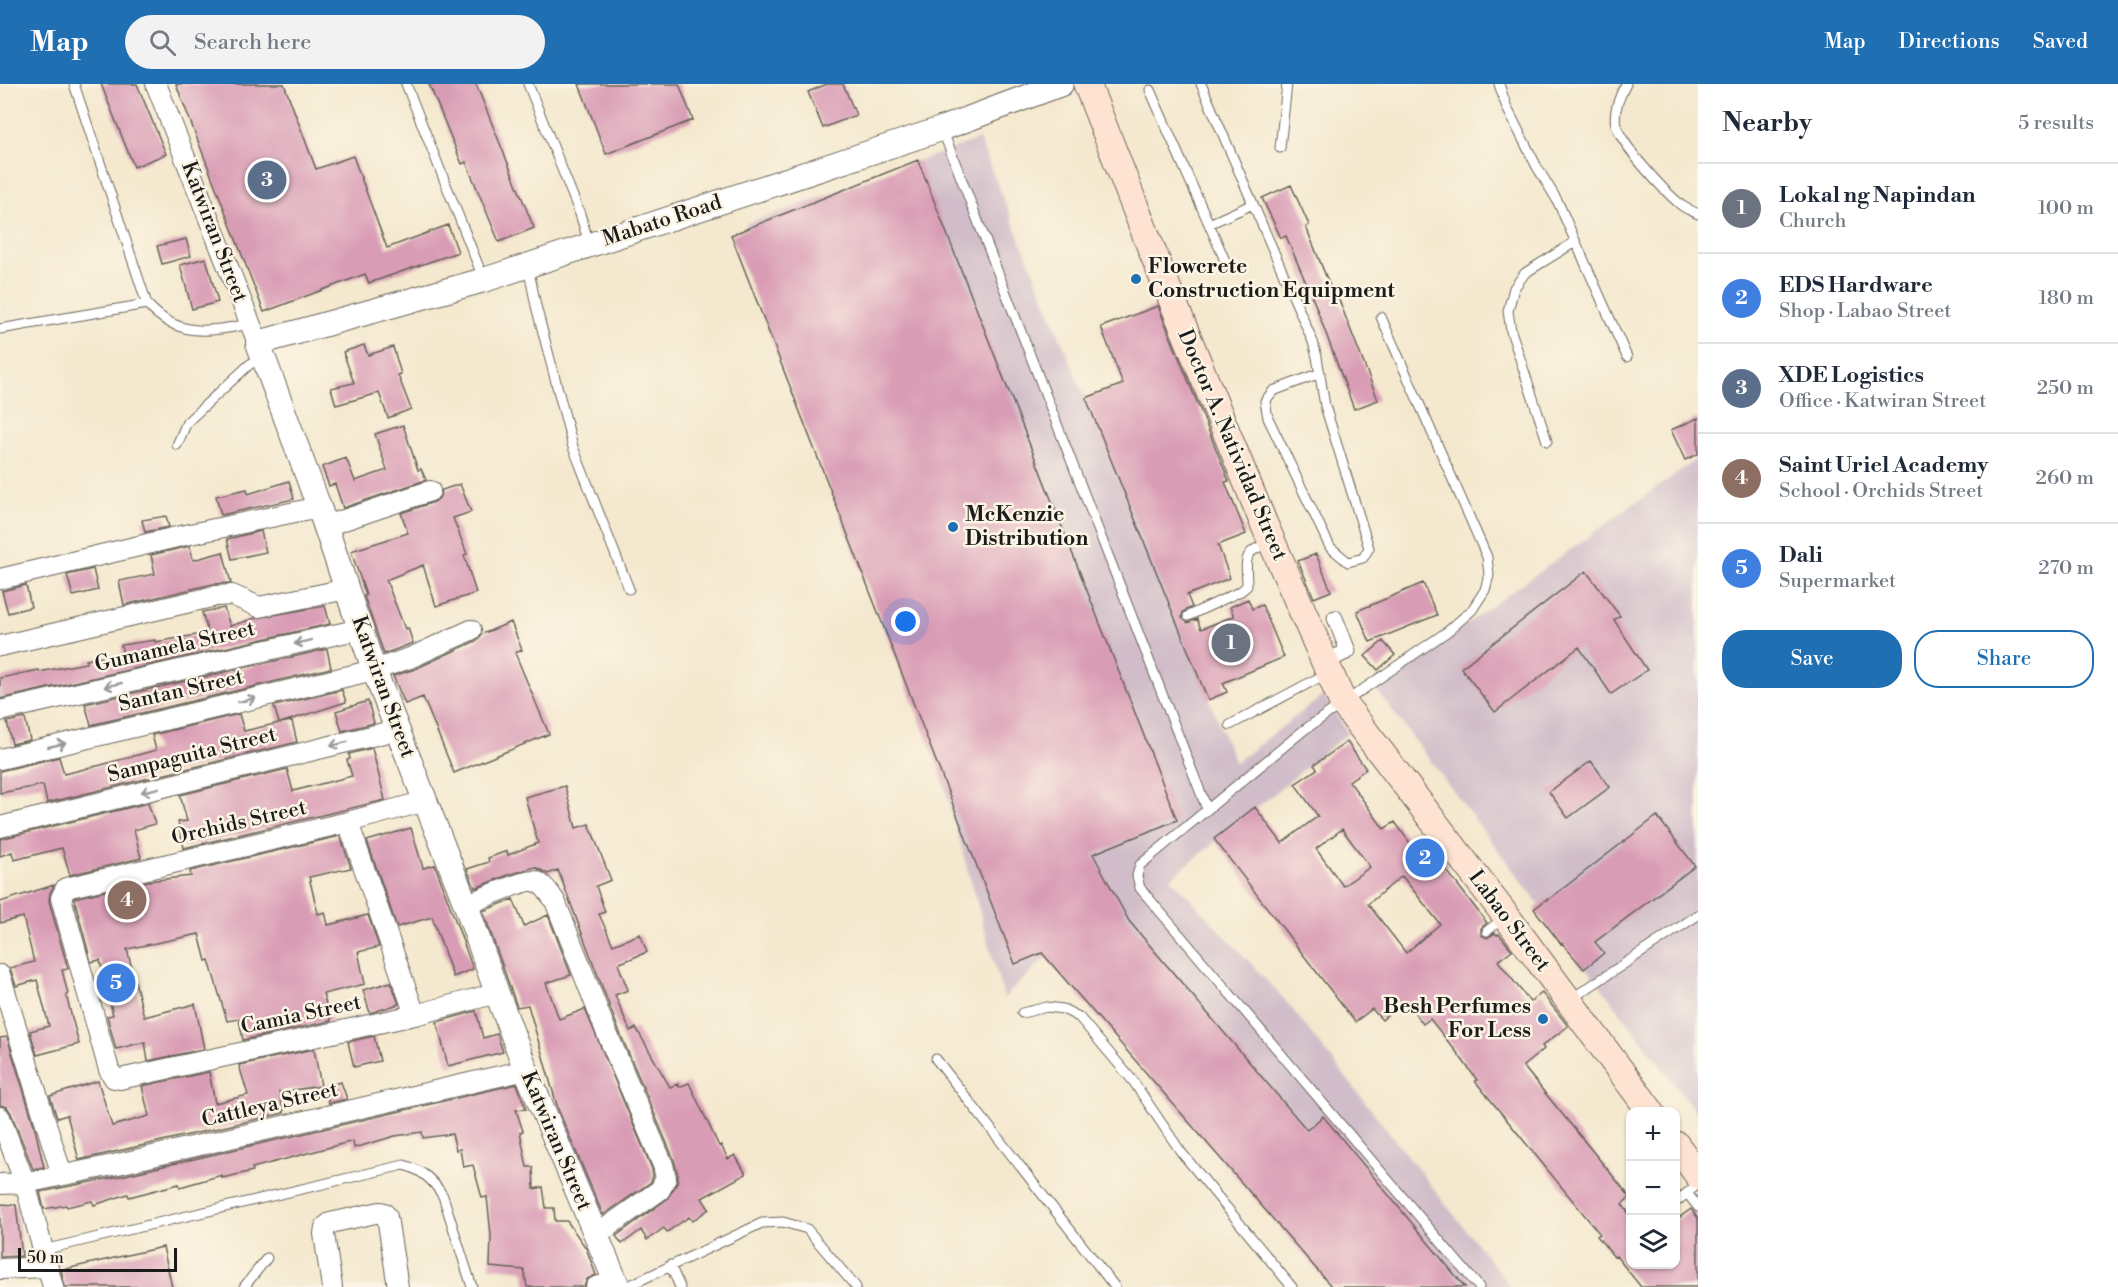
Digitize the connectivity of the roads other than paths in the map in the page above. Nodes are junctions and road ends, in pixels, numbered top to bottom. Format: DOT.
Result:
graph roads {
  1 [pos="74,84"];
  2 [pos="156,84"];
  3 [pos="406,84"];
  4 [pos="528,84"];
  5 [pos="1060,84"];
  6 [pos="1086,84"];
  7 [pos="1201,84"];
  8 [pos="1287,84"];
  9 [pos="1499,84"];
  10 [pos="1626,84"];
  11 [pos="1150,90"];
  12 [pos="941,129"];
  13 [pos="1280,148"];
  14 [pos="1253,204"];
  15 [pos="1698,214"];
  16 [pos="1209,224"];
  17 [pos="1575,242"];
  18 [pos="590,245"];
  19 [pos="528,265"];
  20 [pos="1227,265"];
  21 [pos="484,280"];
  22 [pos="147,304"];
  23 [pos="1381,317"];
  24 [pos="0,329"];
  25 [pos="257,341"];
  26 [pos="1628,357"];
  27 [pos="1320,373"];
  28 [pos="1547,441"];
  29 [pos="177,445"];
  30 [pos="430,491"];
  31 [pos="322,517"];
  32 [pos="1271,542"];
  33 [pos="0,579"];
  34 [pos="629,589"];
  35 [pos="347,590"];
  36 [pos="1188,616"];
  37 [pos="1335,618"];
  38 [pos="360,629"];
  39 [pos="471,630"];
  40 [pos="0,646"];
  41 [pos="1328,668"];
  42 [pos="374,670"];
  43 [pos="1343,703"];
  44 [pos="0,711"];
  45 [pos="1230,725"];
  46 [pos="396,730"];
  47 [pos="0,759"];
  48 [pos="426,801"];
  49 [pos="1207,809"];
  50 [pos="348,822"];
  51 [pos="0,827"];
  52 [pos="466,905"];
  53 [pos="1698,915"];
  54 [pos="0,975"];
  55 [pos="496,993"];
  56 [pos="1569,1001"];
  57 [pos="1022,1013"];
  58 [pos="415,1015"];
  59 [pos="936,1059"];
  60 [pos="526,1070"];
  61 [pos="114,1078"];
  62 [pos="1646,1107"];
  63 [pos="0,1117"];
  64 [pos="1680,1154"];
  65 [pos="62,1175"];
  66 [pos="25,1183"];
  67 [pos="0,1184"];
  68 [pos="1693,1184"];
  69 [pos="1698,1184"];
  70 [pos="1680,1198"];
  71 [pos="1698,1207"];
  72 [pos="596,1234"];
  73 [pos="267,1258"];
  74 [pos="46,1259"];
  75 [pos="670,1265"];
  76 [pos="0,1269"];
  77 [pos="614,1286"];
  78 [pos="53,1287"];
  79 [pos="244,1287"];
  80 [pos="332,1287"];
  81 [pos="398,1287"];
  82 [pos="471,1287"];
  83 [pos="680,1287"];
  84 [pos="856,1287"];
  85 [pos="1115,1287"];
  86 [pos="1292,1287"];
  87 [pos="1479,1287"];
  1 -- 22 [label="lane"];
  2 -- 25 [label="street, Katwiran Street"];
  3 -- 21 [label="lane"];
  4 -- 18 [label="lane"];
  5 -- 12 [label="street, Mabato Road"];
  6 -- 32 [label="main road, Doctor A. Natividad Street"];
  7 -- 14 [label="lane"];
  8 -- 13 [label="lane"];
  9 -- 17 [label="lane"];
  10 -- 15 [label="lane"];
  11 -- 16 [label="lane"];
  12 -- 18 [label="street, Mabato Road"];
  12 -- 49 [label="lane"];
  14 -- 16 [label="lane"];
  14 -- 27 [label="lane"];
  16 -- 20 [label="lane"];
  17 -- 26 [label="lane"];
  17 -- 28 [label="lane"];
  18 -- 19 [label="street, Mabato Road"];
  19 -- 21 [label="street, Mabato Road"];
  19 -- 34 [label="lane"];
  21 -- 25 [label="street, Mabato Road"];
  22 -- 24 [label="lane"];
  22 -- 25 [label="lane"];
  23 -- 43 [label="lane"];
  25 -- 29 [label="lane"];
  25 -- 31 [label="street, Katwiran Street"];
  27 -- 27 [label="lane"];
  30 -- 31 [label="street"];
  31 -- 33 [label="street"];
  31 -- 35 [label="street, Katwiran Street"];
  32 -- 36 [label="lane"];
  32 -- 41 [label="main road, Doctor A. Natividad Street"];
  35 -- 38 [label="street, Katwiran Street"];
  35 -- 40 [label="street"];
  37 -- 41 [label="street"];
  38 -- 42 [label="street, Katwiran Street"];
  38 -- 44 [label="street, Gumamela Street, one-way"];
  39 -- 42 [label="street, Santan Street"];
  41 -- 43 [label="main road, Doctor A. Natividad Street"];
  41 -- 45 [label="lane"];
  42 -- 46 [label="street, Katwiran Street"];
  47 -- 42 [label="street, Santan Street, one-way"];
  43 -- 49 [label="lane"];
  43 -- 56 [label="main road, Labao Street"];
  46 -- 48 [label="street, Katwiran Street"];
  46 -- 51 [label="street, Sampaguita Street, one-way"];
  48 -- 50 [label="street, Orchids Street"];
  48 -- 52 [label="street, Katwiran Street"];
  49 -- 87 [label="lane"];
  50 -- 58 [label="street"];
  50 -- 61 [label="street, Orchids Street"];
  52 -- 55 [label="street, Katwiran Street"];
  52 -- 72 [label="street"];
  53 -- 56 [label="lane"];
  54 -- 65 [label="street"];
  55 -- 58 [label="street, Camia Street"];
  55 -- 60 [label="street, Katwiran Street"];
  56 -- 62 [label="main road, Labao Street"];
  57 -- 86 [label="lane"];
  58 -- 61 [label="street, Camia Street"];
  59 -- 85 [label="lane"];
  60 -- 65 [label="street, Cattleya Street"];
  60 -- 72 [label="street, Katwiran Street"];
  63 -- 66 [label="street"];
  64 -- 68 [label="main road"];
  65 -- 66 [label="street, Cattleya Street"];
  66 -- 67 [label="street, Cattleya Street"];
  66 -- 74 [label="street"];
  68 -- 69 [label="lane"];
  68 -- 70 [label="lane"];
  68 -- 71 [label="lane"];
  72 -- 77 [label="street, Katwiran Street"];
  73 -- 79 [label="lane"];
  74 -- 76 [label="street"];
  74 -- 78 [label="street"];
  74 -- 82 [label="lane"];
  75 -- 77 [label="lane"];
  75 -- 83 [label="lane"];
  75 -- 84 [label="lane"];
  80 -- 81 [label="street"];
}
